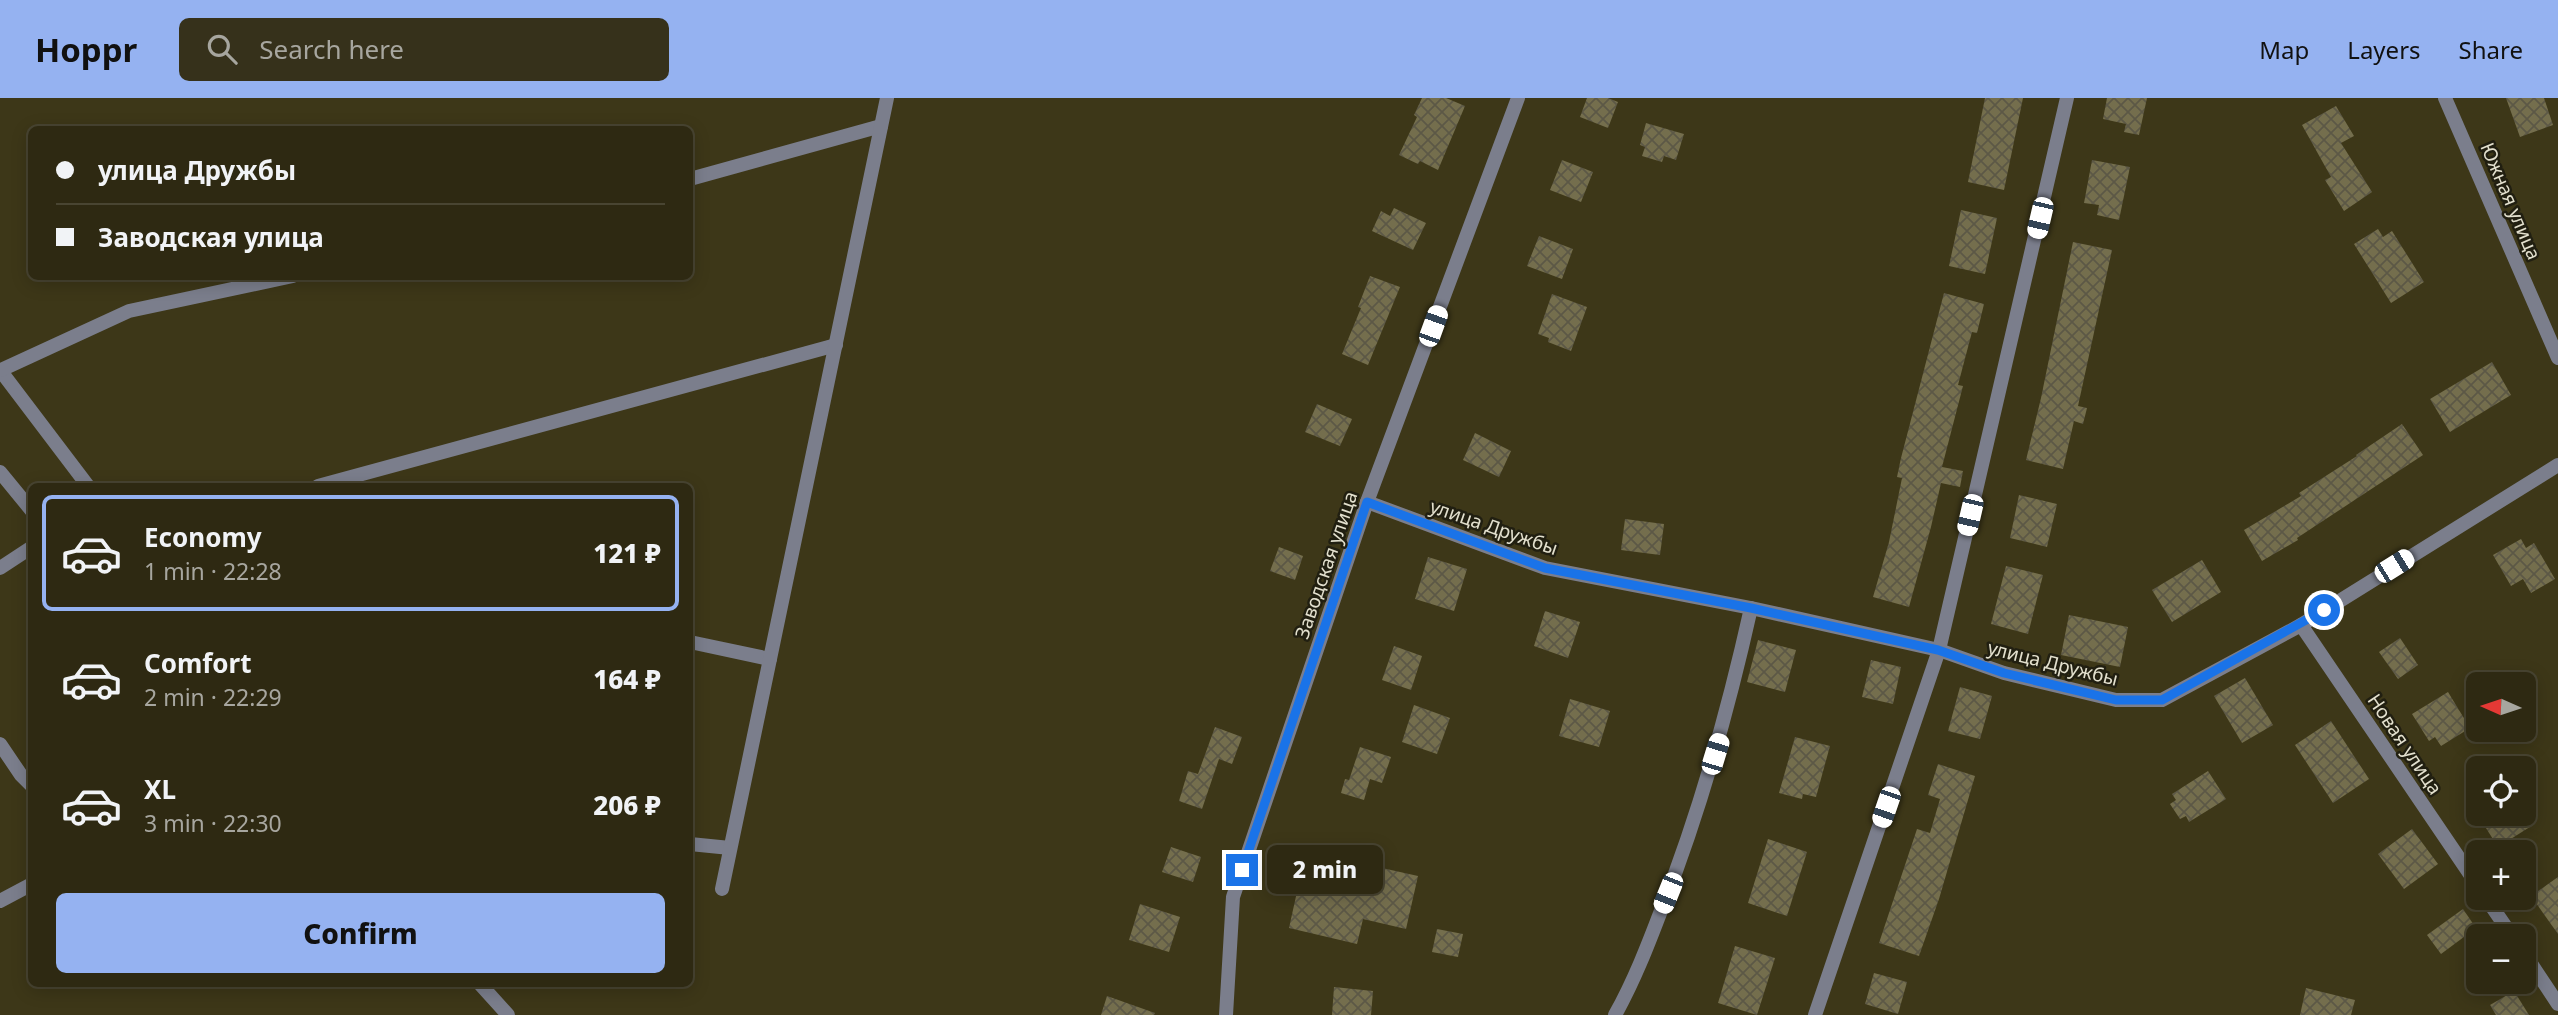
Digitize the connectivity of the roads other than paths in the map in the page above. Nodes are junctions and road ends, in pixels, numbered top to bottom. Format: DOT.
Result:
graph roads {
  1 [pos="887,98"];
  2 [pos="1518,98"];
  3 [pos="2067,98"];
  4 [pos="2445,98"];
  5 [pos="881,126"];
  6 [pos="693,177"];
  7 [pos="274,280"];
  8 [pos="836,345"];
  9 [pos="2558,358"];
  10 [pos="0,370"];
  11 [pos="2558,465"];
  12 [pos="0,472"];
  13 [pos="86,483"];
  14 [pos="329,483"];
  15 [pos="1367,502"];
  16 [pos="28,506"];
  17 [pos="28,550"];
  18 [pos="0,568"];
  19 [pos="1751,608"];
  20 [pos="2301,625"];
  21 [pos="693,643"];
  22 [pos="1938,650"];
  23 [pos="770,659"];
  24 [pos="0,744"];
  25 [pos="28,782"];
  26 [pos="693,844"];
  27 [pos="730,848"];
  28 [pos="2466,868"];
  29 [pos="28,886"];
  30 [pos="722,889"];
  31 [pos="0,901"];
  32 [pos="2536,971"];
  33 [pos="483,987"];
  34 [pos="2558,1004"];
  35 [pos="508,1015"];
  36 [pos="1226,1015"];
  37 [pos="1615,1015"];
  38 [pos="1815,1015"];
  1 -- 5 [label="street"];
  2 -- 15 [label="street, Заводская улица"];
  3 -- 22 [label="street"];
  4 -- 9 [label="street, Южная улица"];
  5 -- 6 [label="street"];
  5 -- 8 [label="street"];
  7 -- 10 [label="street"];
  8 -- 14 [label="street"];
  8 -- 23 [label="street"];
  10 -- 13 [label="street"];
  11 -- 20 [label="street, улица Дружбы"];
  12 -- 16 [label="street"];
  15 -- 19 [label="street, улица Дружбы"];
  15 -- 36 [label="street, Заводская улица"];
  17 -- 18 [label="street"];
  19 -- 22 [label="street, улица Дружбы"];
  19 -- 37 [label="street"];
  20 -- 22 [label="street, улица Дружбы"];
  20 -- 28 [label="street, Новая улица"];
  21 -- 23 [label="street"];
  22 -- 38 [label="street"];
  23 -- 27 [label="street"];
  24 -- 25 [label="street"];
  26 -- 27 [label="street"];
  27 -- 30 [label="street"];
  29 -- 31 [label="street"];
  32 -- 34 [label="street"];
  33 -- 35 [label="street"];
}
